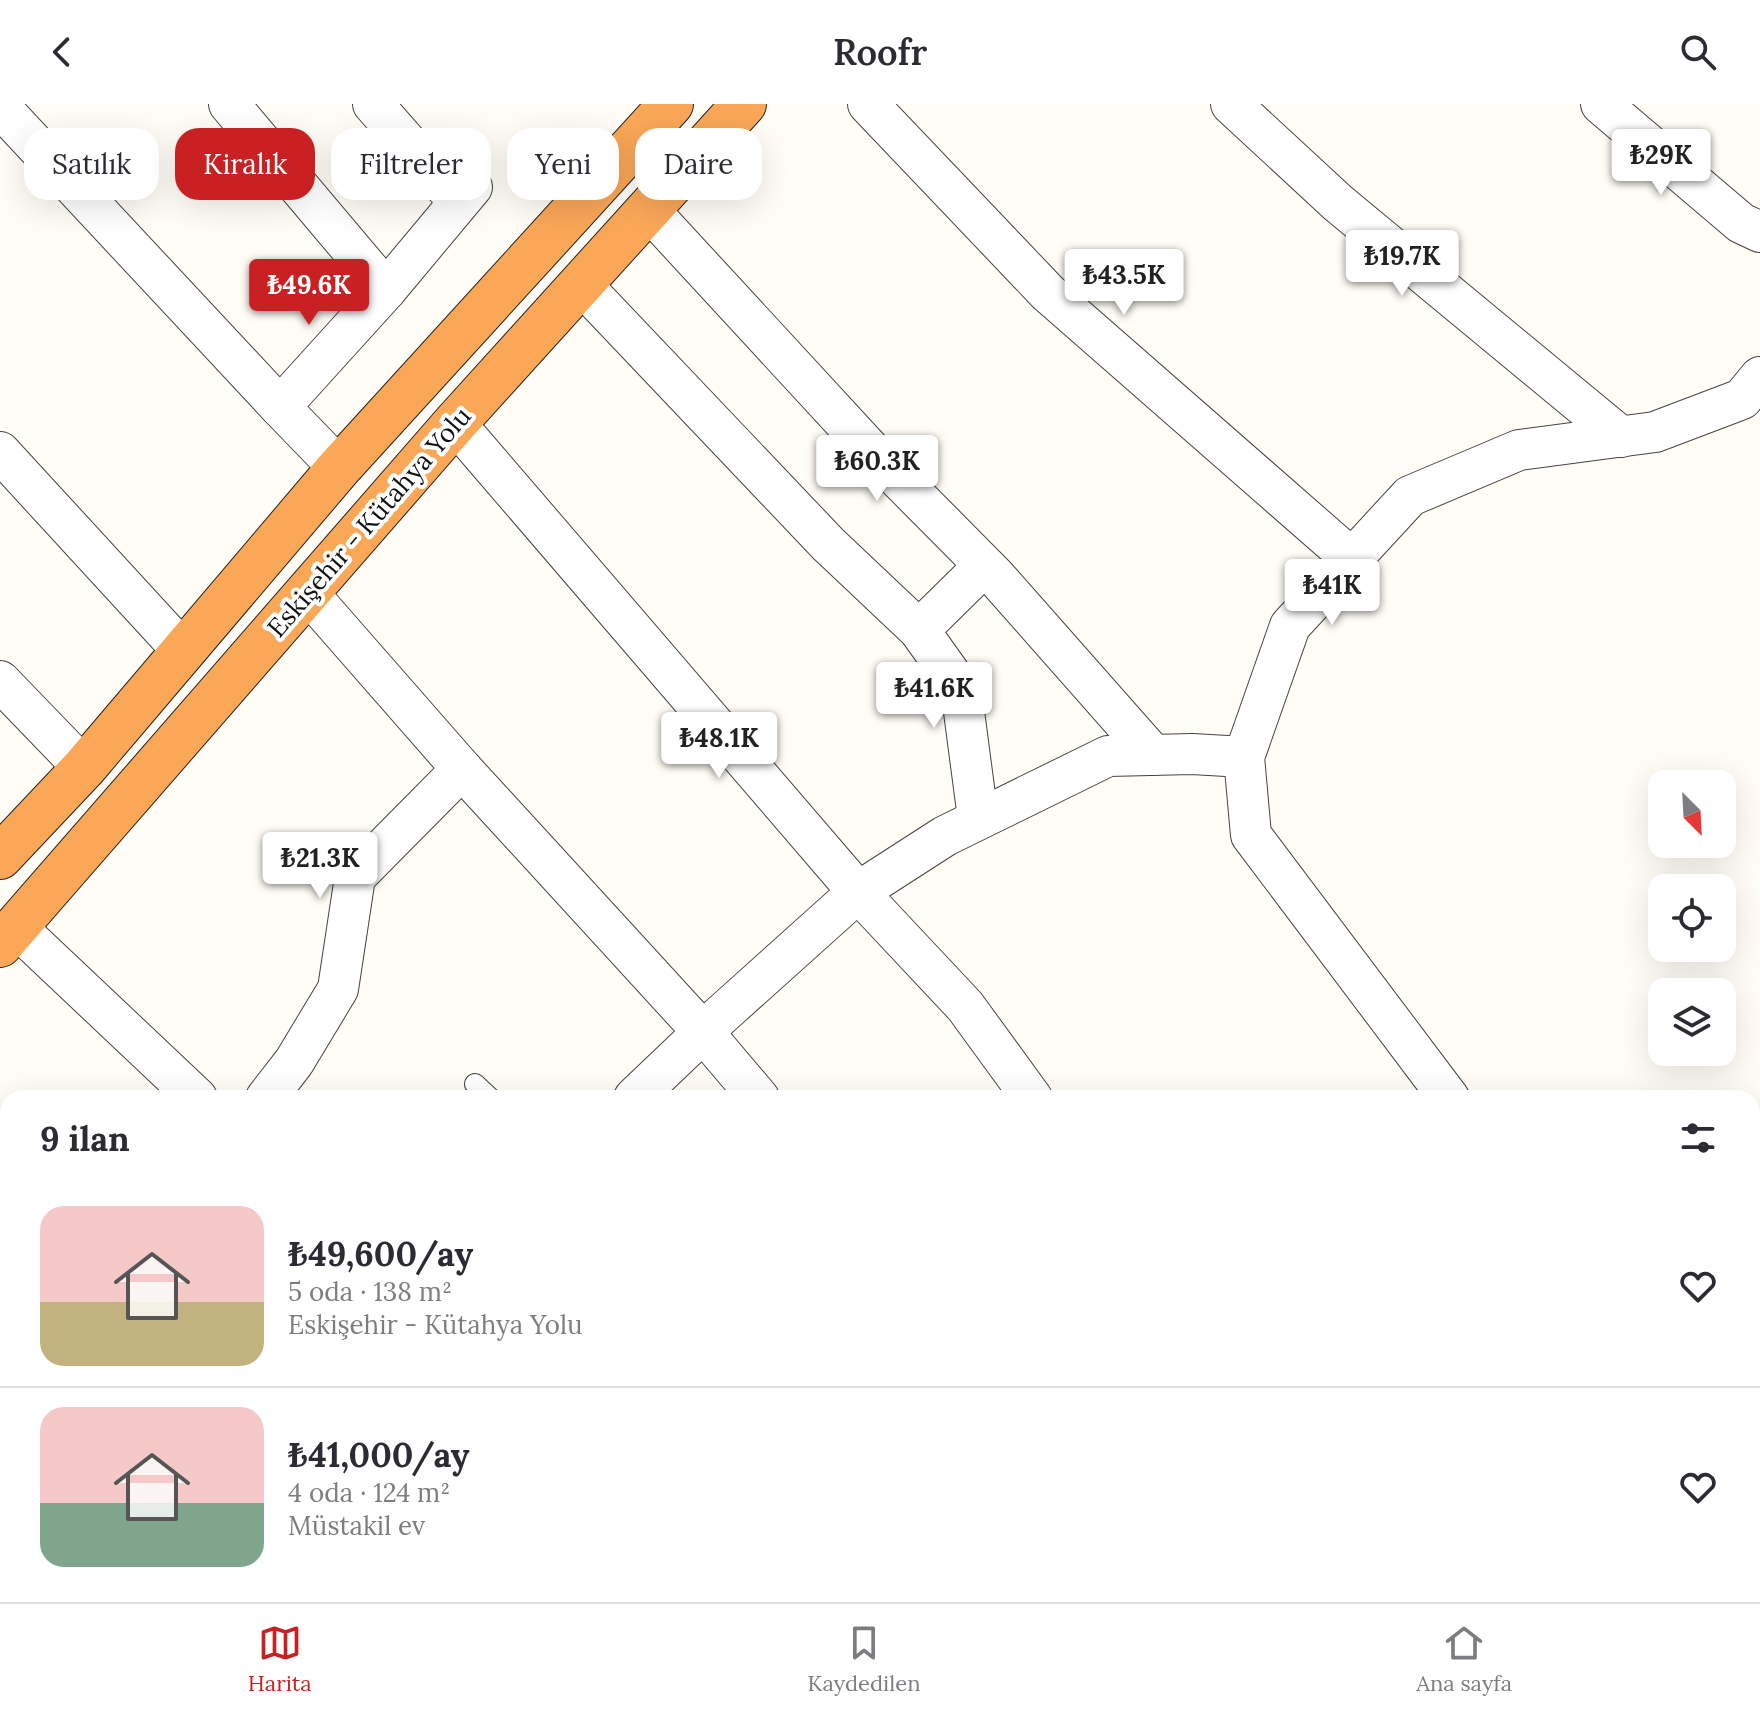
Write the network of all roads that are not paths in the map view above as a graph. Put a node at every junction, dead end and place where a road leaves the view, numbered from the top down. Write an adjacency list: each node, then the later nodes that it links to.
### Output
1 (229, 104): 12 (street)
2 (373, 104): 12 (street)
3 (671, 104): 18 (highway, Eskişehir - Kütahya Yolu)
4 (744, 104): 9 (highway, Eskişehir - Kütahya Yolu)
5 (868, 104): 19 (street)
6 (1231, 104): 16 (street)
7 (1601, 104): 10 (street)
8 (0, 107): 14 (street)
9 (648, 209): 11 (highway, Eskişehir - Kütahya Yolu); 20 (street)
10 (1760, 232)
11 (580, 283): 15 (highway, Eskişehir - Kütahya Yolu); 22 (street)
12 (386, 290): 14 (street)
13 (1760, 377): 16 (street)
14 (280, 407): 18 (street)
15 (455, 423): 21 (highway, Eskişehir - Kütahya Yolu); 31 (street)
16 (1621, 437): 19 (street)
17 (0, 452): 23 (street)
18 (339, 468): 23 (highway, Eskişehir - Kütahya Yolu)
19 (1352, 559): 26 (street)
20 (984, 566): 22 (street); 25 (street)
21 (307, 592): 28 (street); 32 (highway, Eskişehir - Kütahya Yolu)
22 (919, 630): 29 (street)
23 (182, 650): 27 (highway, Eskişehir - Kütahya Yolu)
24 (0, 681): 27 (street)
25 (1153, 755): 26 (street); 29 (street)
26 (1244, 757): 39 (street)
27 (84, 768): 30 (highway, Eskişehir - Kütahya Yolu)
28 (462, 769): 33 (street); 35 (street)
29 (978, 818): 31 (street)
30 (0, 857)
31 (858, 892): 33 (street); 38 (street)
32 (8, 936): 34 (street)
33 (703, 1032): 36 (street); 37 (street)
34 (188, 1090)
35 (272, 1090)
36 (642, 1090)
37 (752, 1090)
38 (1026, 1090)
39 (1443, 1090)

